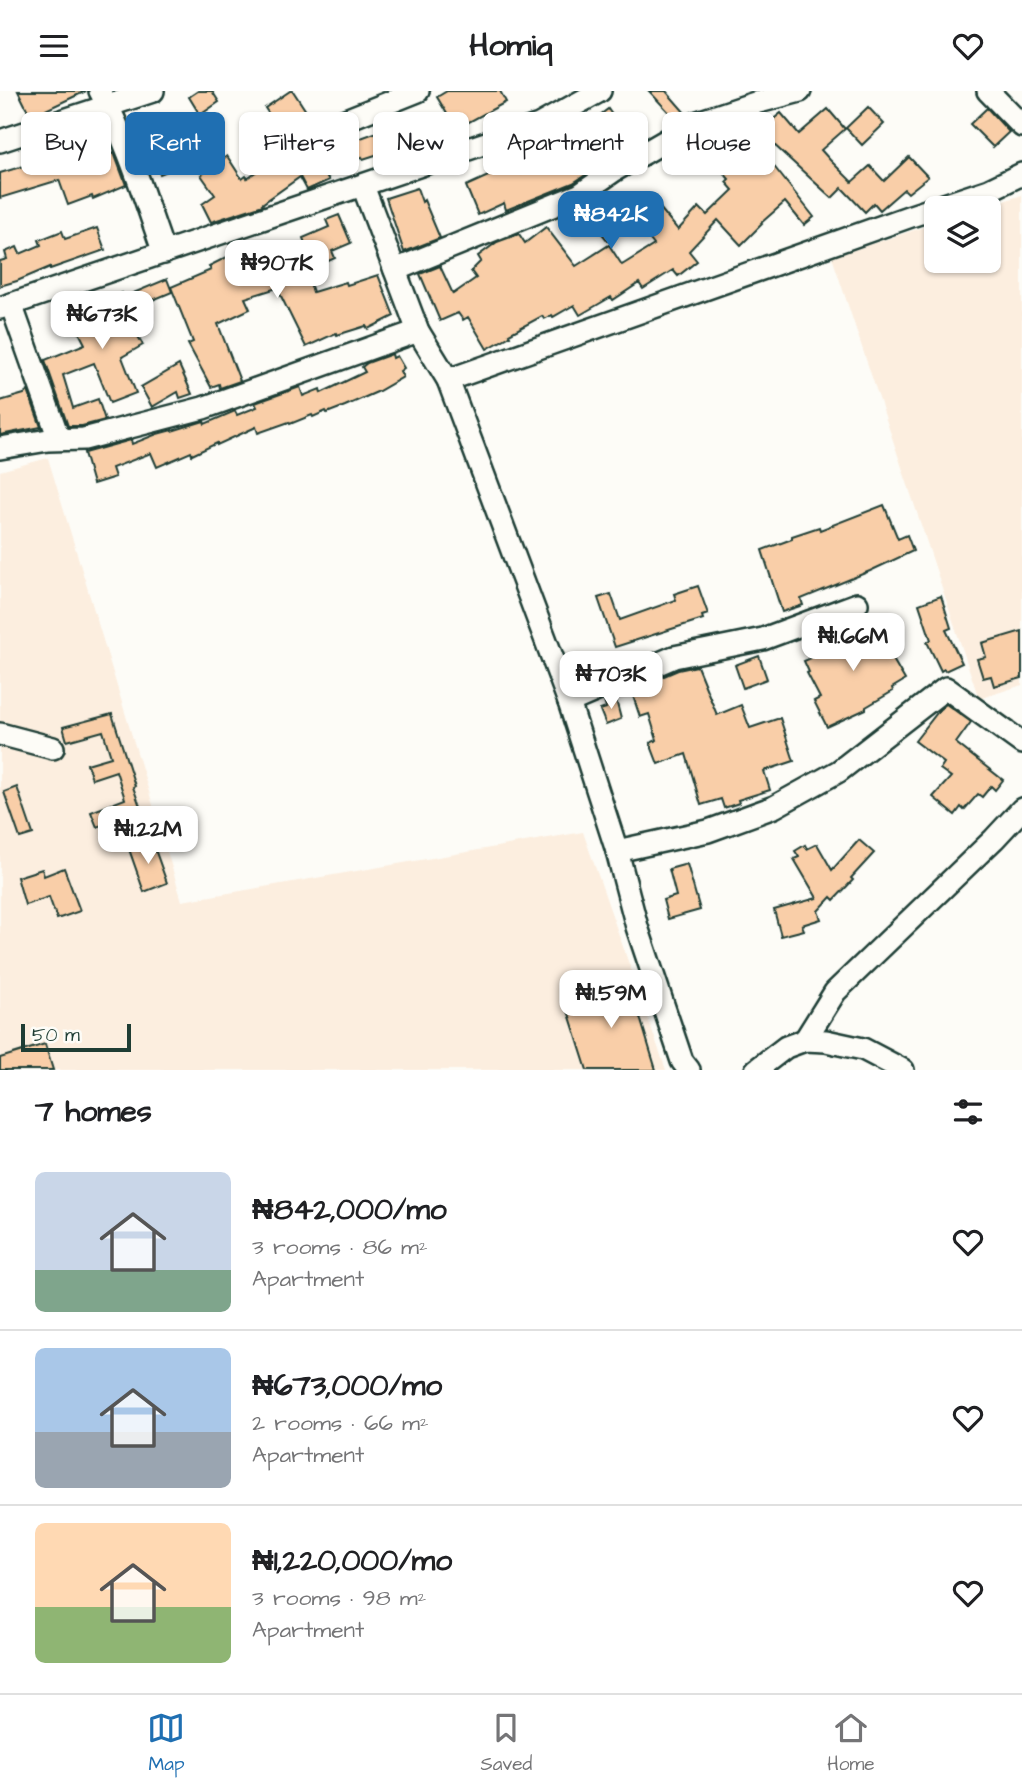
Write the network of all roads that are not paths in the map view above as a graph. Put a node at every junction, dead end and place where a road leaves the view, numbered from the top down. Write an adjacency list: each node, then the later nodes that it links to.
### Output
1 (153, 91): 6 (street)
2 (418, 91): 7 (street)
3 (600, 91): 11 (street)
4 (800, 91): 13 (street)
5 (988, 91): 8 (street)
6 (104, 98): 9 (street); 12 (street)
7 (359, 115)
8 (1022, 126)
9 (0, 141)
10 (1022, 174): 16 (street)
11 (363, 186): 12 (street); 13 (street)
12 (164, 253): 14 (street)
13 (395, 270): 15 (street)
14 (6, 306): 17 (street)
15 (418, 331): 16 (street); 17 (street)
16 (448, 380): 20 (street)
17 (59, 439): 18 (street)
18 (0, 448)
19 (857, 604): 20 (street)
20 (569, 702): 25 (street)
21 (0, 734): 23 (street)
22 (1022, 743): 25 (street)
23 (52, 748)
24 (1022, 809): 26 (street)
25 (617, 851): 27 (street)
26 (805, 1039): 28 (street); 29 (street)
27 (689, 1070)
28 (756, 1070)
29 (903, 1070)

